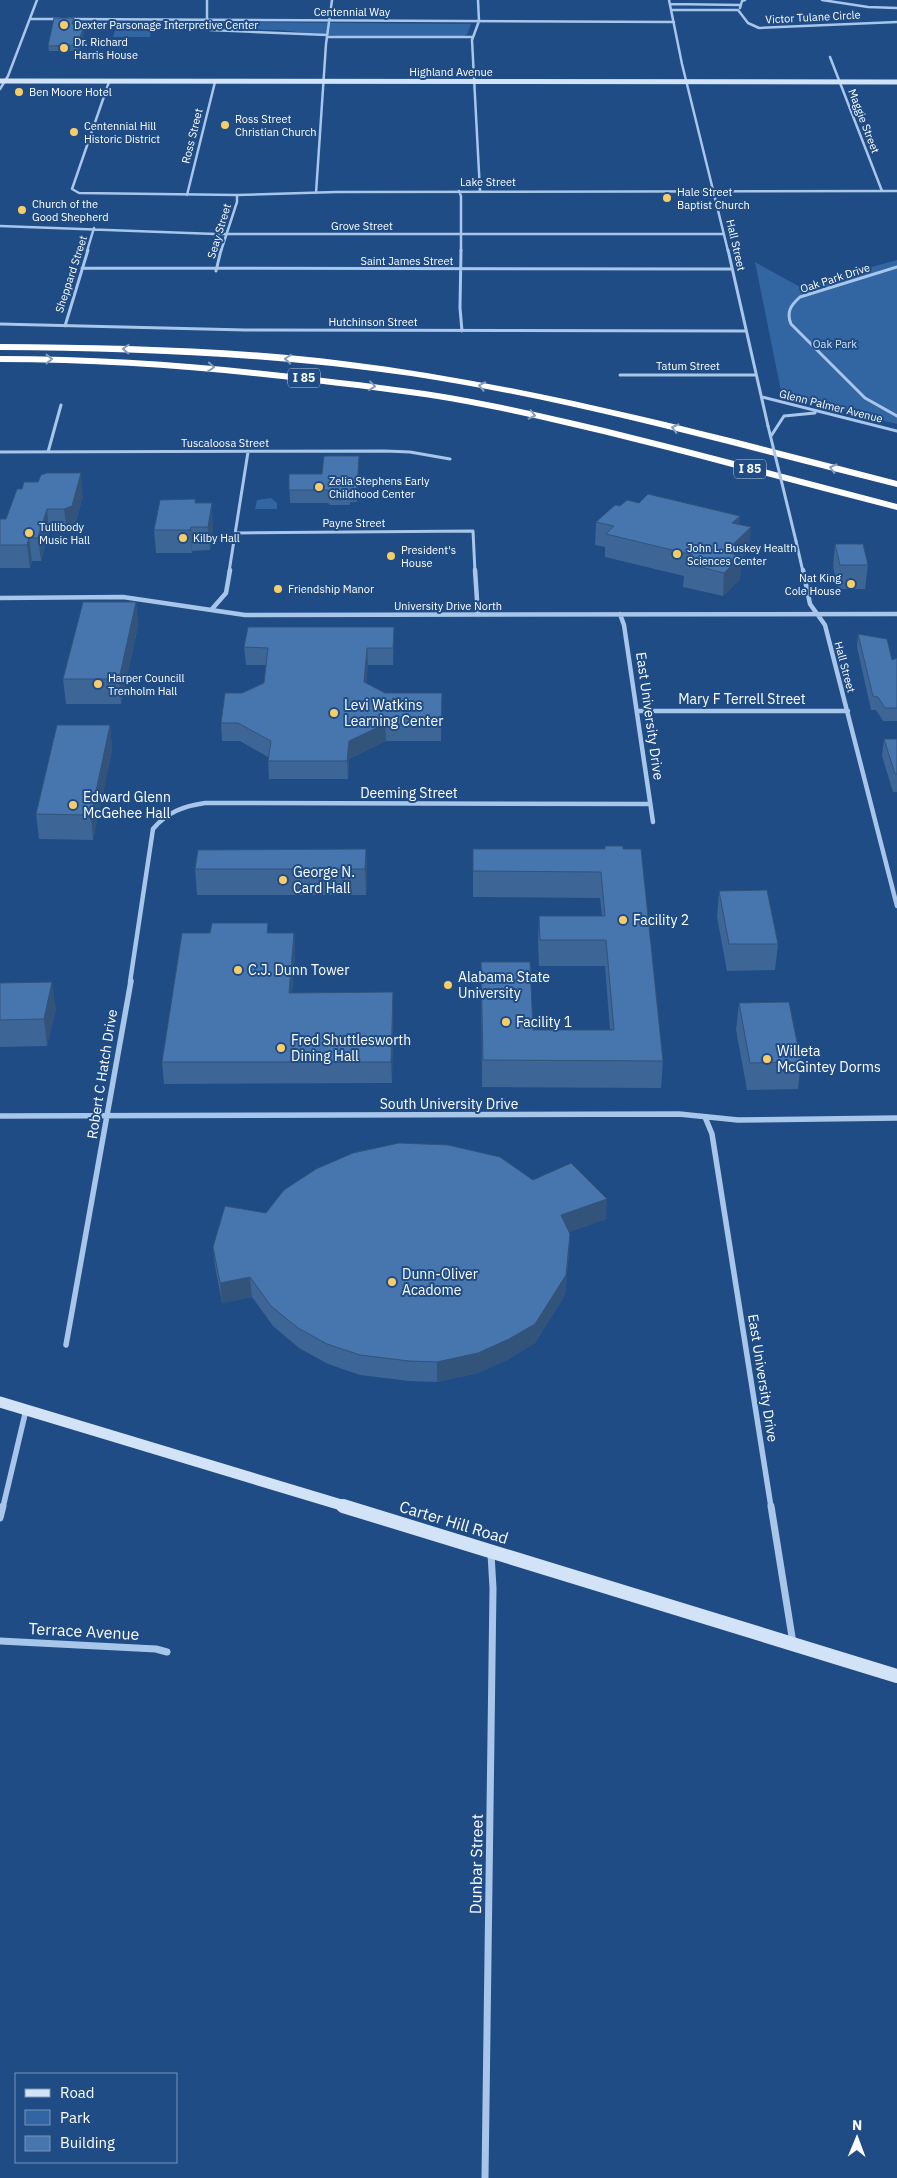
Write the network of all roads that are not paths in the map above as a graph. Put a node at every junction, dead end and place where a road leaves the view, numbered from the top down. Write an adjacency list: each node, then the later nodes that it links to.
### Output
1 (37, 0): 12 (street)
2 (207, 0): 13 (street)
3 (332, 0): 14 (street)
4 (478, 0): 15 (street)
5 (745, 0): 8 (street)
6 (822, 0): 9 (street, Victor Tulane Circle)
7 (670, 2): 8 (street); 10 (street, Hall Street)
8 (740, 5): 11 (street)
9 (897, 8)
10 (671, 10): 11 (street); 16 (street, Hall Street)
11 (738, 10): 17 (street, Victor Tulane Circle)
12 (30, 19): 13 (street, Centennial Way); 21 (street)
13 (207, 19): 14 (street, Centennial Way); 18 (street)
14 (330, 21): 15 (street, Centennial Way); 18 (street)
15 (479, 21): 16 (street, Centennial Way); 19 (street)
16 (674, 22): 26 (street, Hall Street)
17 (897, 22)
18 (327, 36): 19 (street); 24 (street)
19 (473, 37): 25 (street)
20 (830, 57): 27 (street, Maggie Street)
21 (2, 81): 22 (main road, Highland Avenue); 29 (street)
22 (109, 82): 23 (main road, Highland Avenue); 36 (street, Lake Street)
23 (215, 82): 24 (main road, Highland Avenue); 36 (street, Ross Street)
24 (325, 82): 25 (main road, Highland Avenue); 35 (street)
25 (475, 82): 26 (main road, Highland Avenue); 31 (street)
26 (686, 82): 27 (main road, Highland Avenue); 32 (street, Hall Street)
27 (840, 82): 28 (main road, Highland Avenue); 33 (street, Maggie Street)
28 (897, 82)
29 (0, 89)
30 (459, 191): 31 (street, Lake Street); 35 (street, Lake Street); 42 (street)
31 (480, 191): 32 (street, Lake Street)
32 (714, 191): 33 (street, Lake Street); 41 (street, Hall Street)
33 (882, 191): 34 (street, Lake Street)
34 (897, 191)
35 (316, 193): 37 (street, Lake Street)
36 (187, 195): 37 (street, Lake Street)
37 (237, 195): 40 (street, Seay Street)
38 (0, 226): 39 (street, Grove Street)
39 (94, 228): 40 (street, Grove Street); 43 (street, Sheppard Street)
40 (226, 234): 42 (street, Grove Street); 46 (street, Seay Street)
41 (724, 234): 42 (street, Grove Street); 45 (street, Hall Street)
42 (461, 235): 47 (street)
43 (82, 268): 46 (street, Saint James Street); 49 (street, Sheppard Street)
44 (897, 268): 59 (street, Oak Park Drive)
45 (732, 269): 47 (street, Saint James Street); 51 (street, Hall Street)
46 (216, 270): 47 (street, Saint James Street)
47 (462, 270): 50 (street)
48 (0, 324): 49 (street, Hutchinson Street)
49 (65, 326): 50 (street, Hutchinson Street)
50 (462, 331): 51 (street, Hutchinson Street)
51 (746, 331): 55 (street, Hall Street)
52 (0, 347): 66 (highway, I 85, one-way to 52)
53 (0, 359): 67 (highway, I 85, one-way to 67)
54 (620, 375): 55 (street, Tatum Street)
55 (756, 375): 56 (street, Hall Street)
56 (762, 397): 58 (street, Glenn Palmer Avenue); 61 (street, Hall Street, bridge)
57 (62, 405): 63 (street)
58 (823, 413): 60 (street, Glenn Palmer Avenue); 61 (street)
59 (897, 416)
60 (897, 432)
61 (771, 436): 73 (street, Hall Street, bridge)
62 (0, 452): 63 (street, Tuscaloosa Street)
63 (48, 452): 64 (street, Tuscaloosa Street)
64 (248, 452): 65 (street, Tuscaloosa Street); 68 (street)
65 (450, 459)
66 (897, 484)
67 (897, 507)
68 (235, 533): 70 (street); 71 (street, Payne Street)
69 (0, 598): 70 (street, University Drive North)
70 (212, 609): 71 (street, University Drive North)
71 (478, 614): 72 (street, University Drive North)
72 (620, 614): 73 (street, University Drive North); 75 (street, East University Drive)
73 (817, 614): 74 (street, University Drive North); 76 (street, Hall Street)
74 (897, 614)
75 (637, 711): 76 (street, Mary F Terrell Street); 77 (street, East University Drive)
76 (848, 711): 80 (street, Hall Street)
77 (650, 804): 78 (street, Deeming Street); 79 (street, East University Drive)
78 (170, 812): 81 (street, Robert C Hatch Drive)
79 (653, 822)
80 (897, 906)
81 (109, 1114): 82 (street, South University Drive); 83 (street, South University Drive); 85 (street, Robert C Hatch Drive)
82 (0, 1116)
83 (705, 1116): 84 (street, South University Drive); 91 (street, East University Drive)
84 (897, 1118)
85 (66, 1345)
86 (0, 1402): 87 (main road, Carter Hill Road)
87 (26, 1410): 88 (street); 89 (main road, Carter Hill Road)
88 (0, 1518)
89 (491, 1551): 91 (main road, Carter Hill Road); 94 (street, Dunbar Street)
90 (0, 1641): 92 (street, Terrace Avenue)
91 (793, 1644): 93 (main road, Carter Hill Road)
92 (166, 1652)
93 (897, 1676)
94 (485, 2178)

